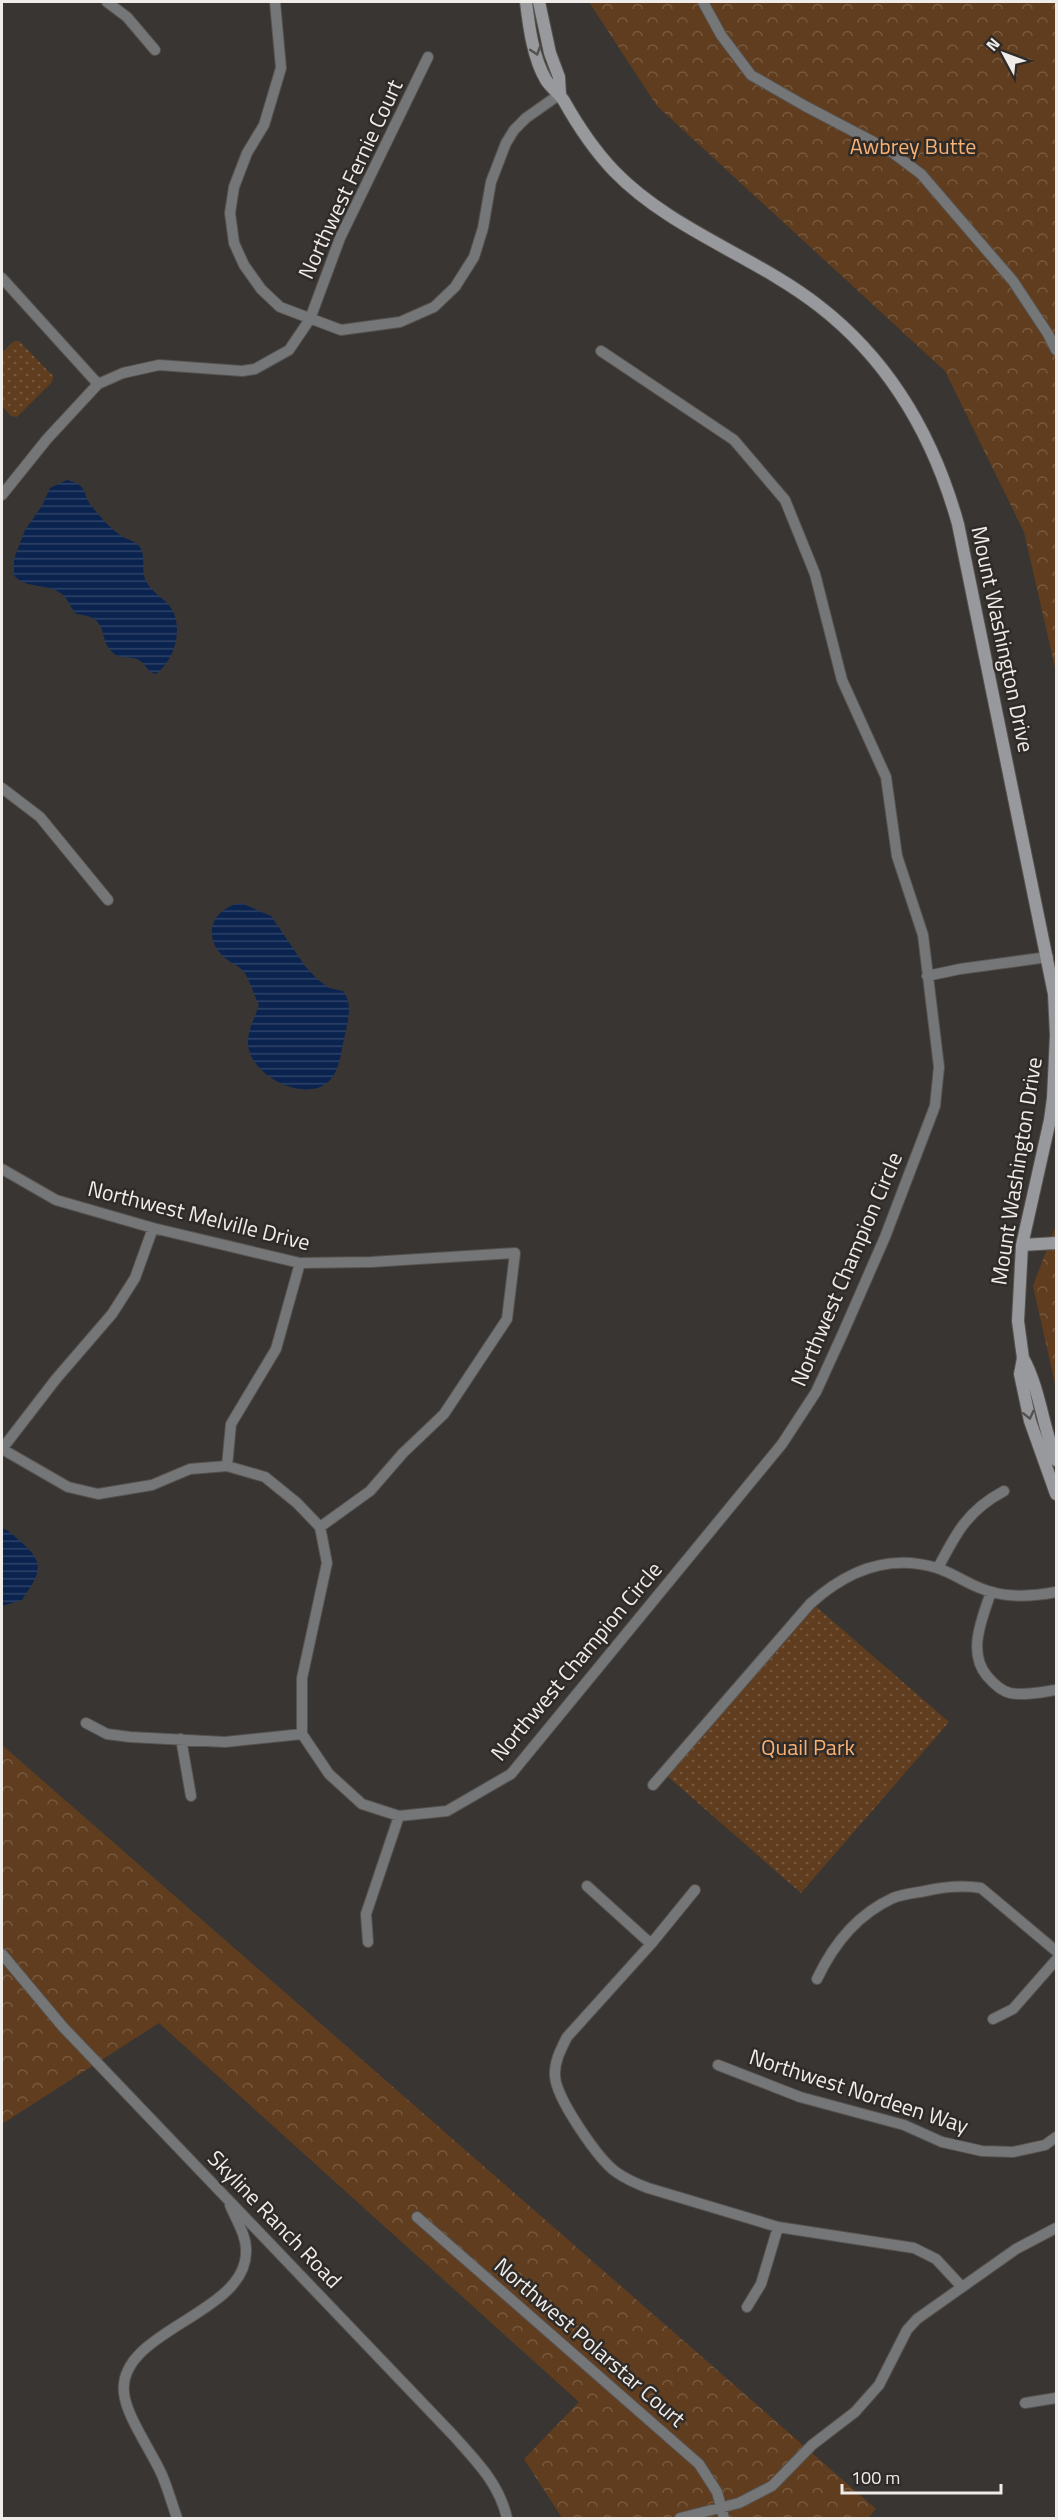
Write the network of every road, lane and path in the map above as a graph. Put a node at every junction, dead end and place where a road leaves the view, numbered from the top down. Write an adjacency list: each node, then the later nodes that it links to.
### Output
1 (107, 2): 6 (street)
2 (275, 2): 10 (street)
3 (526, 2): 8 (main road, Mount Washington Drive, one-way to 8)
4 (539, 2): 8 (main road, Mount Washington Drive)
5 (703, 2): 11 (street)
6 (155, 50)
7 (428, 57): 10 (street, Northwest Fernie Court)
8 (560, 94): 10 (street); 17 (main road, Mount Washington Drive)
9 (2, 278): 13 (street)
10 (310, 319): 13 (street)
11 (1056, 350)
12 (601, 351): 18 (street, Northwest Champion Circle)
13 (98, 384): 14 (street)
14 (2, 495)
15 (2, 788): 16 (street)
16 (108, 900)
17 (1048, 957): 18 (street); 22 (main road, Mount Washington Drive)
18 (927, 976): 40 (street, Northwest Champion Circle)
19 (2, 1169): 20 (street, Northwest Melville Drive)
20 (153, 1228): 23 (street, Northwest Melville Drive); 25 (street)
21 (1056, 1243): 22 (main road)
22 (1022, 1245): 24 (main road, Mount Washington Drive)
23 (300, 1263): 27 (street); 30 (street, Northwest Melville Drive)
24 (1023, 1358): 26 (main road, Mount Washington Drive); 29 (main road, Mount Washington Drive, one-way to 29)
25 (2, 1449): 27 (street)
26 (1056, 1460)
27 (227, 1466): 30 (street)
28 (1004, 1491): 31 (street)
29 (1056, 1494)
30 (320, 1527): 36 (street)
31 (938, 1568): 32 (street); 38 (street)
32 (991, 1592): 33 (street); 34 (street)
33 (1056, 1592)
34 (1056, 1690)
35 (86, 1723): 37 (street)
36 (303, 1734): 37 (street); 40 (street, Northwest Champion Circle)
37 (181, 1739): 39 (street)
38 (653, 1785)
39 (191, 1796)
40 (399, 1816): 43 (street)
41 (587, 1886): 44 (street)
42 (696, 1890): 44 (street)
43 (368, 1942)
44 (651, 1944): 54 (street)
45 (1056, 1952): 48 (street)
46 (2, 1954): 52 (street, Skyline Ranch Road)
47 (1056, 1960): 49 (street)
48 (817, 1979)
49 (993, 2019)
50 (718, 2065): 51 (street, Northwest Nordeen Way)
51 (1056, 2137)
52 (226, 2197): 61 (street); 62 (street, Skyline Ranch Road)
53 (417, 2217): 60 (street, Northwest Polarstar Court)
54 (778, 2227): 56 (street); 57 (street)
55 (1056, 2228): 56 (street)
56 (962, 2287): 60 (street)
57 (747, 2307)
58 (1056, 2398): 59 (street)
59 (1024, 2403)
60 (722, 2513): 63 (street)
61 (177, 2518)
62 (507, 2518)
63 (680, 2518)

